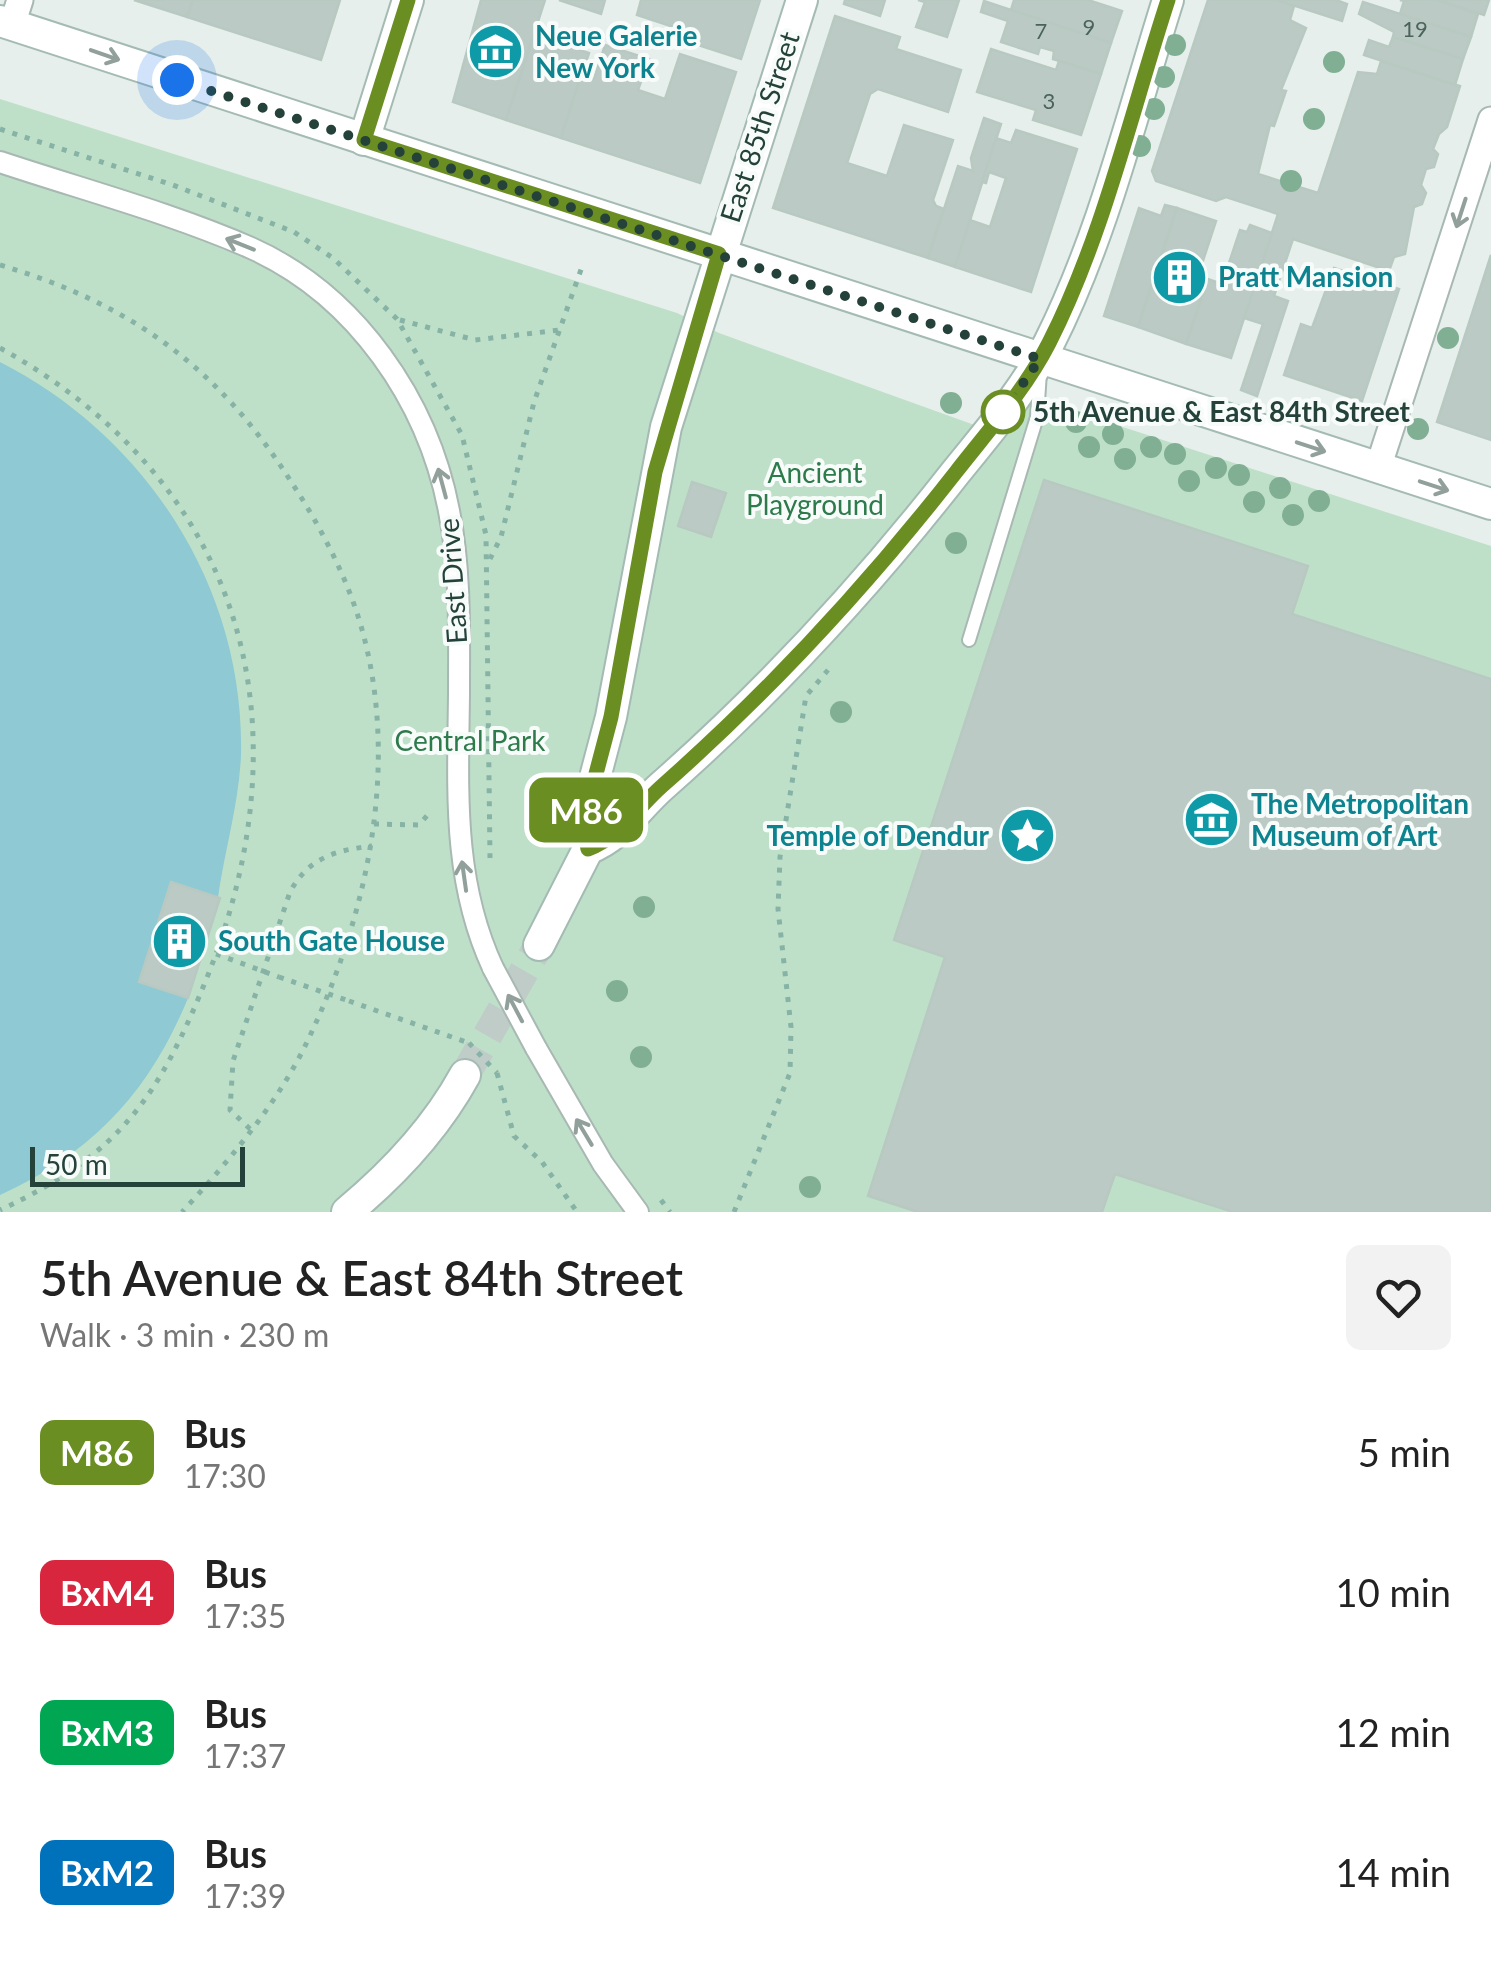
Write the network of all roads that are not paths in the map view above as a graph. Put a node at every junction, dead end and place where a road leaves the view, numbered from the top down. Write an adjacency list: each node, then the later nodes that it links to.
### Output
1 (408, 0): 6 (main road)
2 (802, 0): 8 (main road, East 85th Street)
3 (1168, 0): 9 (main road)
4 (11, 15): 6 (main road, one-way to 6)
5 (1491, 120): 10 (street, one-way to 10)
6 (364, 140): 8 (main road)
7 (0, 162): 17 (street, East Drive, one-way to 7, bridge)
8 (719, 254): 9 (main road); 13 (main road, East 85th Street)
9 (1040, 359): 10 (main road, one-way to 10); 12 (lane); 13 (main road)
10 (1378, 468): 11 (main road, one-way to 11)
11 (1491, 504)
12 (969, 640)
13 (588, 849): 14 (main road)
14 (540, 945)
15 (466, 1075): 16 (main road)
16 (347, 1212)
17 (638, 1212)

